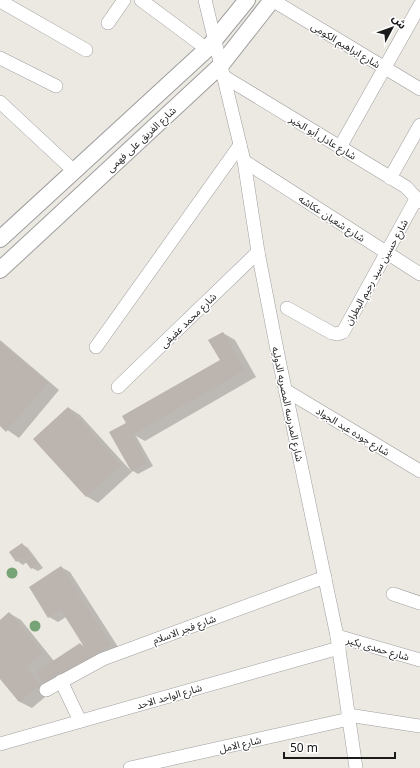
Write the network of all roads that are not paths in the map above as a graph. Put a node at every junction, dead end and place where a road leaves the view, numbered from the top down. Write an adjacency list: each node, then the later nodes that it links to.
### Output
1 (124, 0): 8 (street)
2 (141, 0): 9 (street)
3 (205, 0): 9 (street, شارع المدرسه المصريه الدوليه)
4 (247, 0): 9 (street)
5 (272, 0): 12 (street, شارع ابراهيم الكومى); 13 (street, شارع الفريق على فهمى)
6 (0, 1): 10 (street)
7 (420, 5): 12 (street)
8 (108, 23)
9 (211, 45): 13 (street, شارع المدرسه المصريه الدوليه); 21 (street)
10 (86, 50)
11 (0, 58): 14 (street)
12 (384, 69): 15 (street, شارع ابراهيم الكومى); 19 (street)
13 (222, 70): 18 (street, شارع المدرسه المصريه الدوليه); 19 (street, شارع عادل أبو الخير); 27 (street, شارع الفريق على فهمى)
14 (56, 86)
15 (420, 89)
16 (0, 102): 21 (street)
17 (420, 125): 22 (street)
18 (240, 145): 20 (street, شارع المدرسه المصريه الدوليه); 30 (street)
19 (340, 147): 22 (street, شارع عادل أبو الخير)
20 (244, 161): 25 (street, شارع المدرسه المصريه الدوليه); 26 (street, شارع شعبان عكاشه)
21 (74, 171): 24 (street)
22 (390, 178): 23 (street, شارع عادل أبو الخير)
23 (418, 200): 26 (street, شارع حسين سيد رحيم البطران)
24 (0, 240)
25 (258, 252): 31 (street, شارع محمد عفيفى); 32 (street, شارع المدرسه المصريه الدوليه)
26 (386, 253): 28 (street, شارع شعبان عكاشه); 29 (street, شارع حسين سيد رحيم البطران)
27 (0, 270)
28 (420, 274)
29 (286, 308)
30 (96, 347)
31 (118, 387)
32 (285, 390): 33 (street, شارع جوده عبد الجواد); 34 (street, شارع المدرسه المصريه الدوليه)
33 (420, 471)
34 (325, 577): 37 (street, شارع المدرسه المصريه الدوليه); 39 (street, شارع فجر الاسلام)
35 (393, 594): 36 (street)
36 (420, 602)
37 (338, 642): 38 (street, شارع حمدى بكير); 41 (street, شارع المدرسه المصريه الدوليه); 42 (street, شارع الواحد الاحد)
38 (420, 660)
39 (61, 682): 40 (street, شارع فجر الاسلام); 42 (street)
40 (46, 690)
41 (349, 717): 43 (street); 45 (street, شارع الامل); 46 (street, شارع المدرسه المصريه الدوليه)
42 (80, 721): 44 (street, شارع الواحد الاحد)
43 (420, 726)
44 (0, 744)
45 (130, 768)
46 (356, 768)

